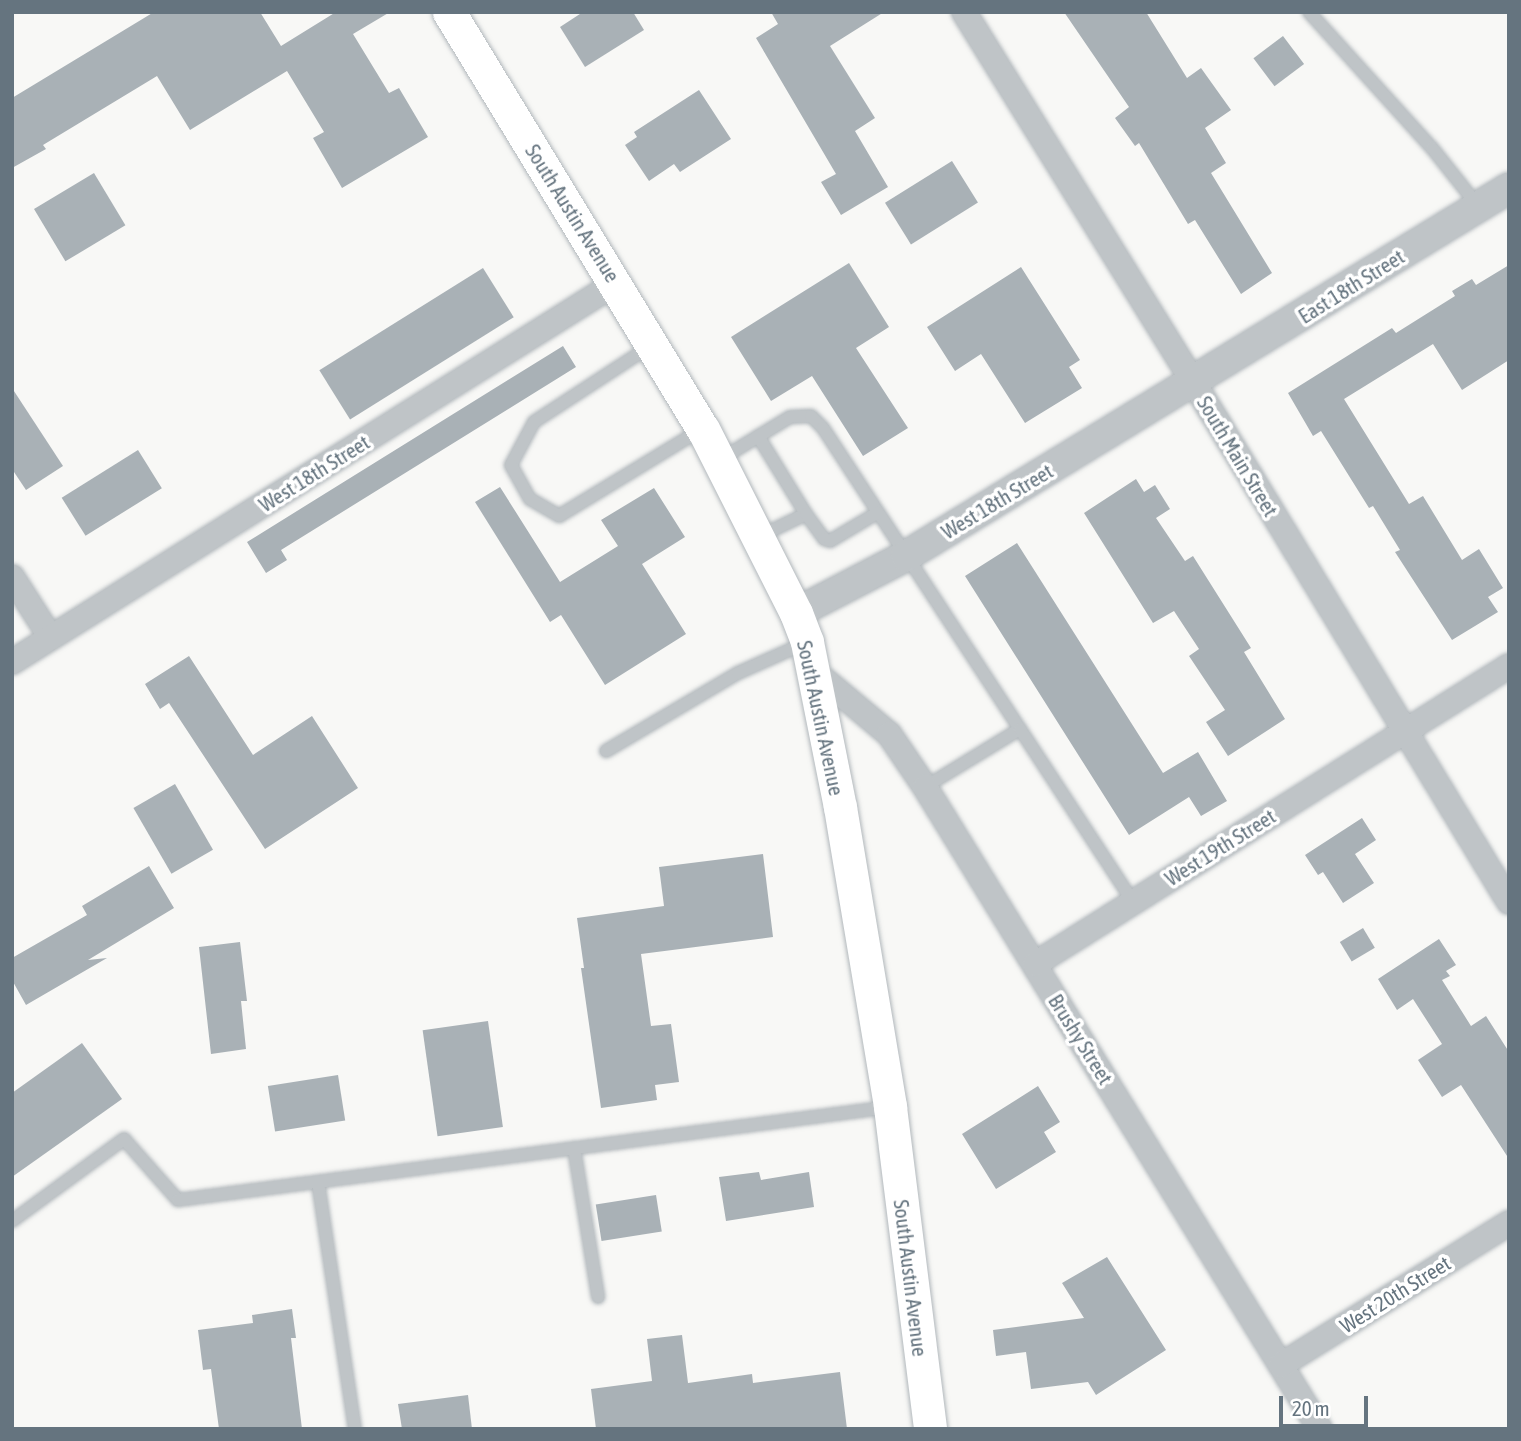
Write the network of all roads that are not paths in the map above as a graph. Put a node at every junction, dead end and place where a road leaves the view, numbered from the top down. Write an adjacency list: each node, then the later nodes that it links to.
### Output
1 (449, 12): 6 (main road, South Austin Avenue)
2 (964, 12): 8 (street, South Main Street)
3 (1309, 12): 5 (lane)
4 (1509, 188): 5 (street, East 18th Street)
5 (1479, 207): 8 (street, East 18th Street)
6 (616, 283): 7 (main road, South Austin Avenue); 17 (street, West 18th Street)
7 (653, 344): 9 (main road, South Austin Avenue); 9 (lane)
8 (1194, 383): 15 (street, West 18th Street); 22 (street, South Main Street)
9 (703, 429): 11 (main road, South Austin Avenue)
10 (758, 436): 11 (lane); 12 (lane); 13 (lane)
11 (719, 460): 14 (main road, South Austin Avenue)
12 (877, 513): 13 (lane); 15 (lane)
13 (806, 514): 14 (lane)
14 (759, 537): 18 (main road, South Austin Avenue)
15 (906, 556): 18 (street, West 18th Street); 21 (lane)
16 (12, 577): 17 (street)
17 (51, 638): 19 (street, West 18th Street)
18 (806, 643): 23 (lane); 24 (street, Brushy Street); 28 (main road, South Austin Avenue)
19 (12, 662)
20 (1509, 666): 22 (street, West 19th Street)
21 (1020, 729): 24 (lane); 25 (lane)
22 (1405, 730): 25 (street, West 19th Street); 26 (street, South Main Street)
23 (606, 751)
24 (925, 787): 27 (street, Brushy Street)
25 (1133, 902): 27 (street, West 19th Street)
26 (1509, 902)
27 (1035, 964): 34 (street, Brushy Street)
28 (890, 1107): 29 (lane); 36 (main road, South Austin Avenue)
29 (574, 1148): 30 (lane); 33 (lane)
30 (318, 1182): 31 (lane); 35 (lane)
31 (12, 1221)
32 (1509, 1223): 34 (street, West 20th Street)
33 (598, 1297)
34 (1282, 1365): 37 (street, Brushy Street)
35 (355, 1429)
36 (930, 1429)
37 (1320, 1429)

